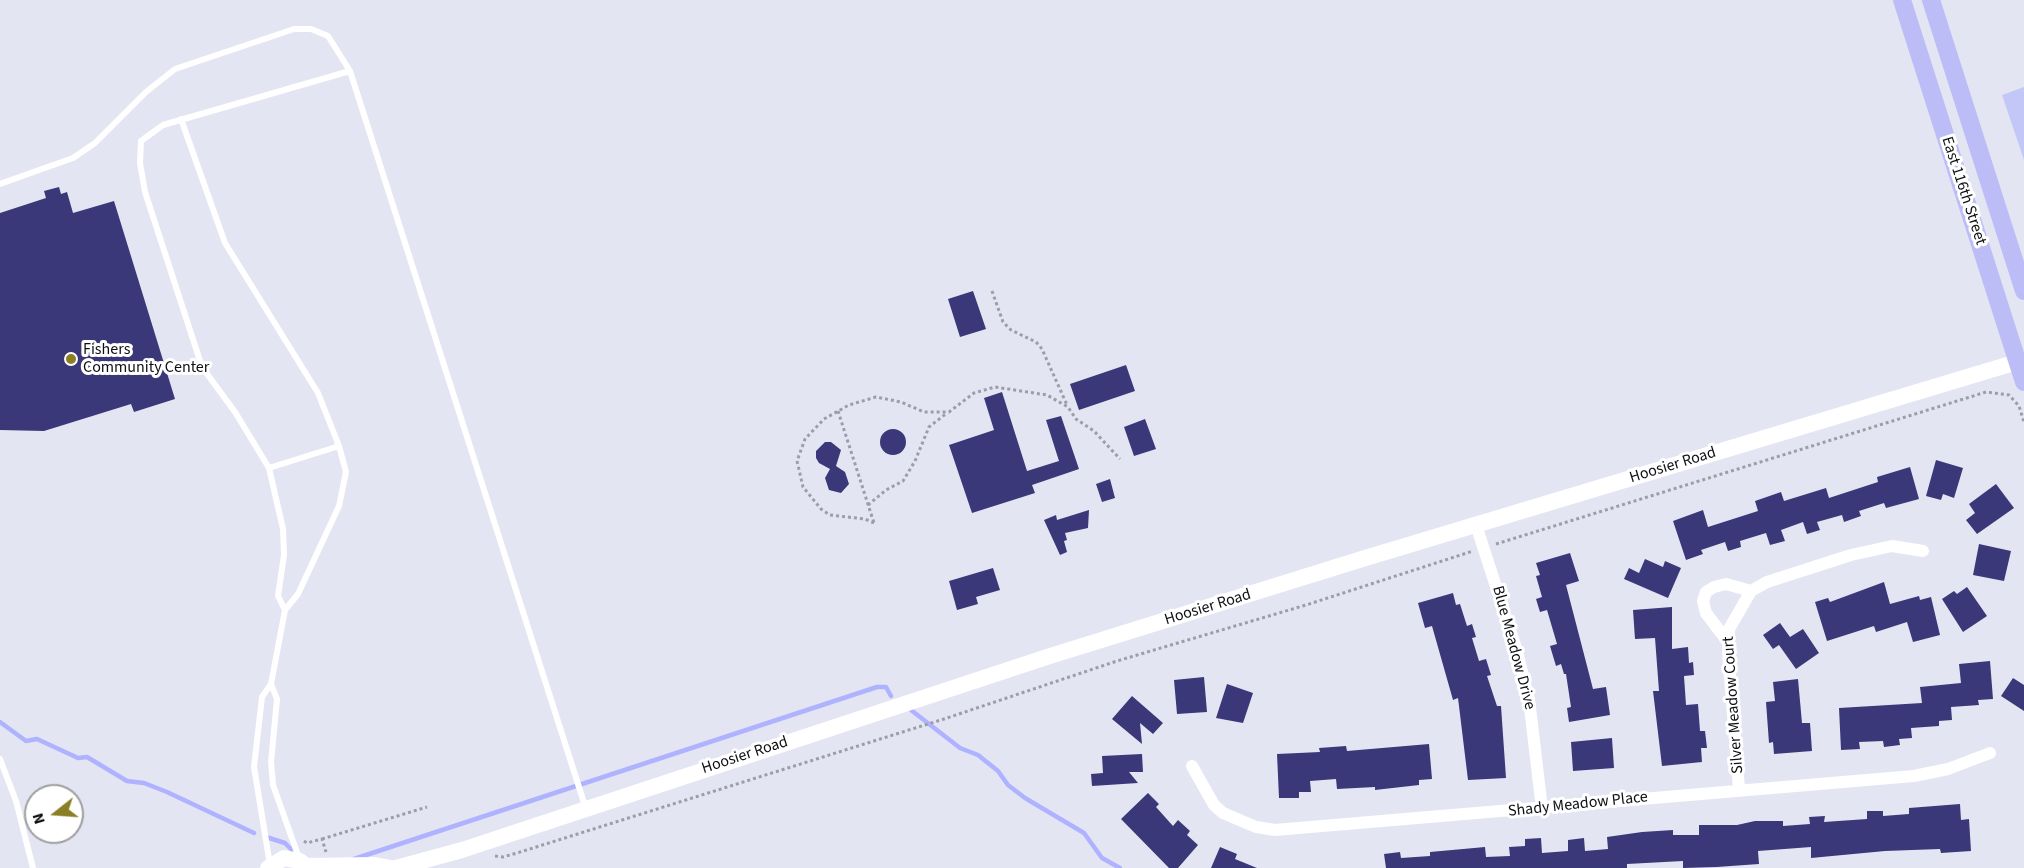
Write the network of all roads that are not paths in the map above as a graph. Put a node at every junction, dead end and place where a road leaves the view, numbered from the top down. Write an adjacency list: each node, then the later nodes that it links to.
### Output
1 (1902, 0): 7 (main road, East 116th Street)
2 (1931, 0): 6 (main road, East 116th Street)
3 (350, 71): 4 (lane); 5 (lane); 21 (lane)
4 (181, 119): 9 (lane); 10 (lane)
5 (0, 183)
6 (2024, 291)
7 (2021, 361): 8 (main road, East 116th Street); 11 (street, Hoosier Road)
8 (2024, 382)
9 (339, 446): 10 (lane); 14 (lane)
10 (269, 468): 14 (lane)
11 (1476, 525): 21 (street, Hoosier Road); 22 (street, Blue Meadow Drive)
12 (1923, 551): 13 (street)
13 (1751, 591): 15 (street, Silver Meadow Court); 15 (street)
14 (285, 610): 16 (lane)
15 (1728, 642): 20 (street, Silver Meadow Court)
16 (271, 684): 23 (lane); 24 (lane)
17 (1989, 753): 20 (street, Shady Meadow Place)
18 (0, 759): 25 (lane)
19 (1192, 766): 22 (street, Shady Meadow Place)
20 (1739, 789): 22 (street, Shady Meadow Place)
21 (586, 809): 26 (street, Hoosier Road)
22 (1542, 809)
23 (305, 865): 24 (street, Hoosier Road); 26 (street, Hoosier Road)
24 (269, 867)
25 (33, 868)
26 (393, 868)

